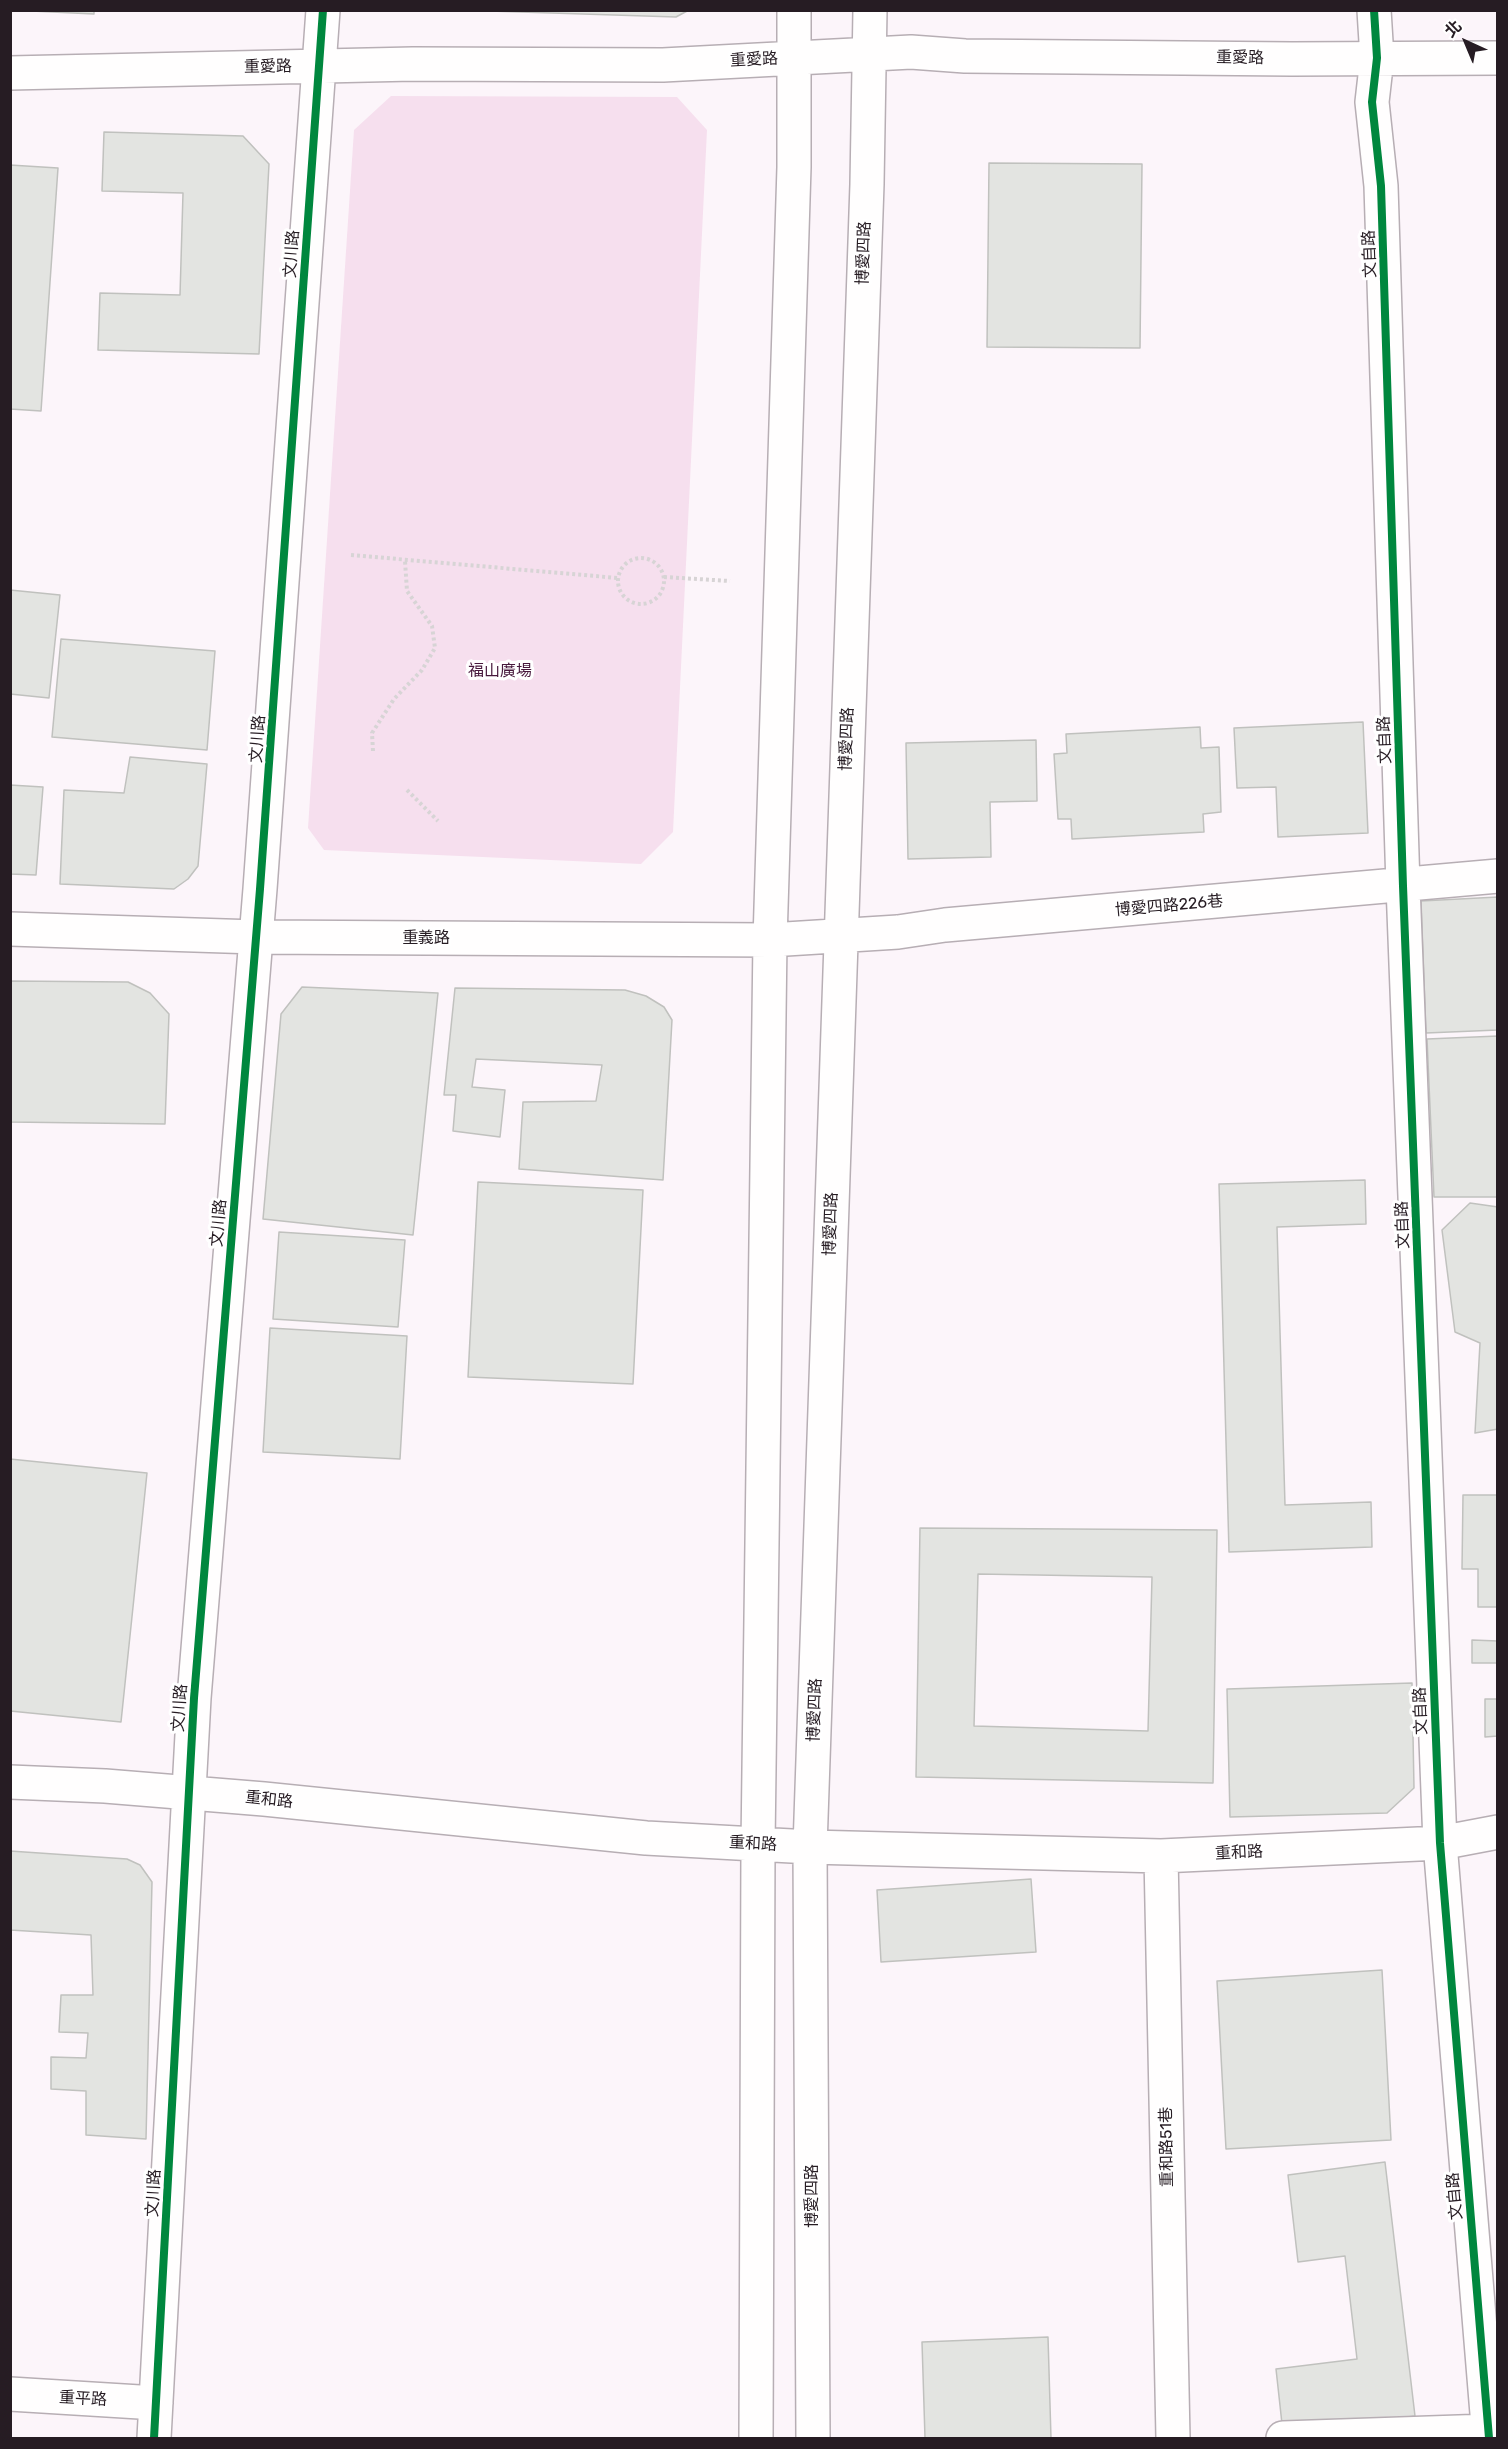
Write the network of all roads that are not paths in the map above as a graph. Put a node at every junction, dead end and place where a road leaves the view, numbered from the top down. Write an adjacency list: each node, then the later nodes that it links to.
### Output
1 (323, 10): 9 (street, 文川路)
2 (794, 10): 6 (street)
3 (870, 10): 5 (street, 博愛四路)
4 (1374, 10): 7 (street, 文自路)
5 (870, 55): 6 (street, 重愛路); 7 (street, 重愛路); 14 (street, 博愛四路)
6 (794, 58): 9 (street, 重愛路); 16 (street)
7 (1377, 58): 8 (street, 重愛路); 12 (street, 文自路)
8 (1497, 58)
9 (319, 66): 10 (street, 重愛路); 15 (street, 文川路)
10 (10, 73)
11 (1497, 876): 12 (street, 博愛四路226巷)
12 (1403, 886): 14 (street, 博愛四路226巷); 21 (street, 文自路)
13 (10, 929): 15 (street, 重義路)
14 (841, 934): 16 (street, 重義路); 22 (street, 博愛四路)
15 (256, 937): 16 (street, 重義路); 18 (street, 文川路)
16 (770, 940): 20 (street)
17 (10, 1782): 18 (street, 重和路)
18 (187, 1792): 20 (street, 重和路); 25 (street, 文川路)
19 (1497, 1832): 21 (street, 重和路)
20 (758, 1844): 22 (street, 重和路); 28 (street)
21 (1440, 1844): 23 (street, 重和路); 26 (street, 文自路)
22 (810, 1847): 23 (street, 重和路); 29 (street, 博愛四路)
23 (1161, 1856): 30 (street, 重和路51巷)
24 (10, 2394): 25 (street, 重平路)
25 (156, 2403): 27 (street, 文川路)
26 (1492, 2432): 31 (street)
27 (154, 2439)
28 (756, 2439)
29 (813, 2439)
30 (1173, 2439)
31 (1283, 2439)

